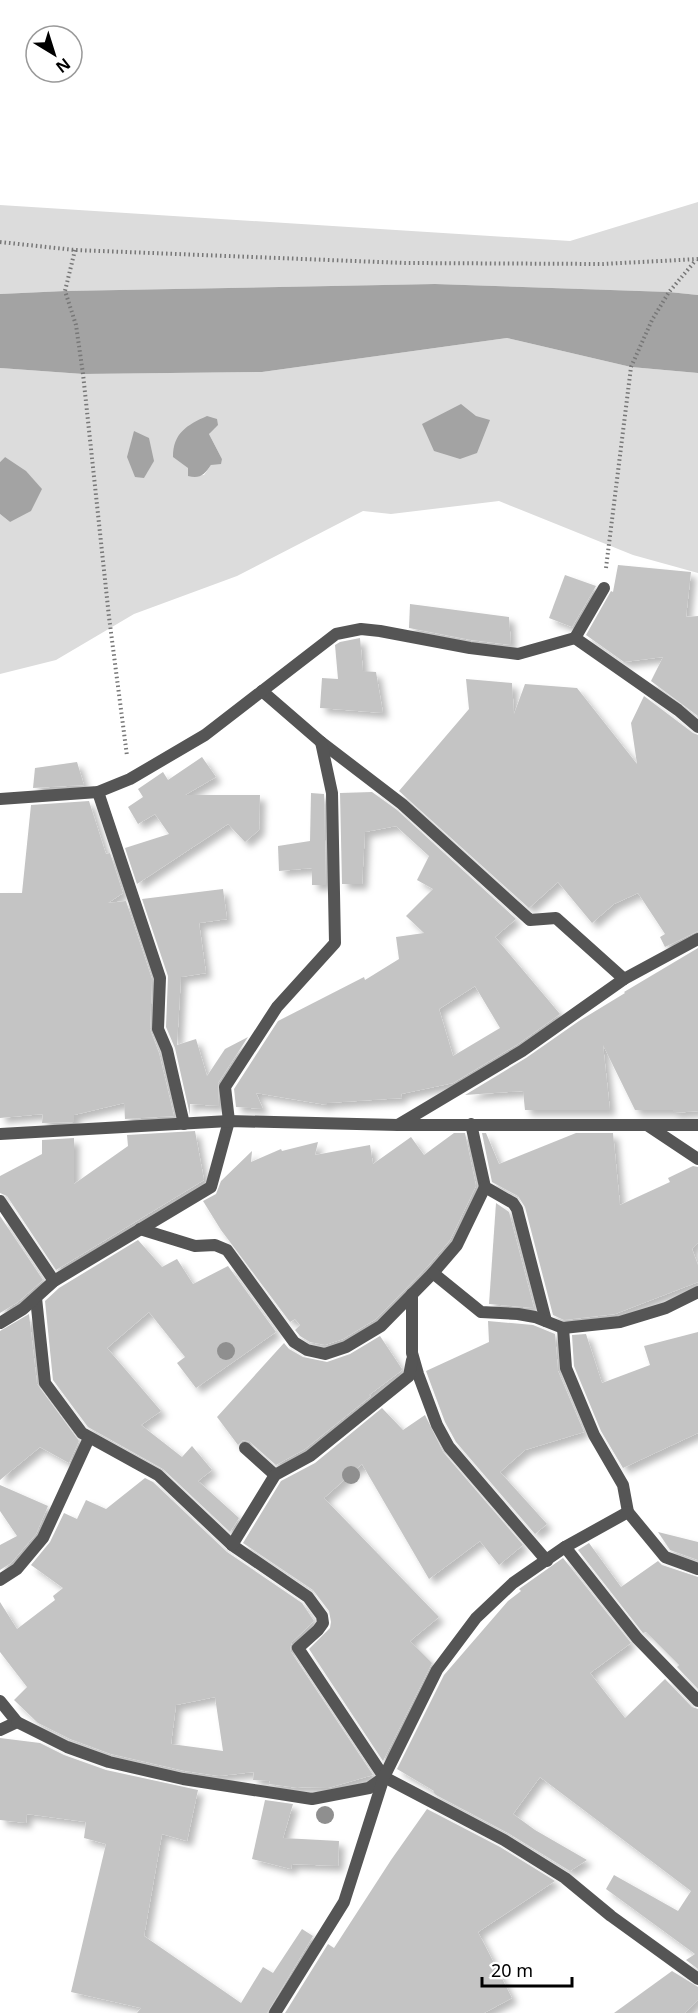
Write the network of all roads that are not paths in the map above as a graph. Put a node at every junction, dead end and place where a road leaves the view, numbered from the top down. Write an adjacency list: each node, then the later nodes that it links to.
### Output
1 (604, 588): 2 (street)
2 (575, 638): 3 (street); 4 (street)
3 (262, 691): 5 (street); 6 (street)
4 (698, 727)
5 (321, 742): 9 (street); 10 (street)
6 (98, 792): 7 (street); 11 (street)
7 (0, 800)
8 (698, 939): 9 (street)
9 (624, 978): 13 (street)
10 (229, 1121): 11 (street); 13 (street); 20 (street)
11 (184, 1124): 16 (street)
12 (471, 1124): 13 (street); 14 (street); 18 (street)
13 (398, 1125)
14 (647, 1125): 15 (street); 17 (street)
15 (698, 1125)
16 (0, 1134)
17 (698, 1159)
18 (485, 1187): 21 (street); 26 (street)
19 (0, 1201): 22 (street)
20 (140, 1229): 22 (street); 24 (street)
21 (433, 1274): 24 (street); 26 (street)
22 (54, 1281): 25 (street)
23 (698, 1292): 28 (street)
24 (412, 1294): 29 (street)
25 (36, 1298): 27 (street); 30 (street)
26 (546, 1321): 28 (street)
27 (0, 1323)
28 (563, 1328): 33 (street)
29 (412, 1353): 32 (street); 36 (street)
30 (90, 1438): 34 (street); 38 (street)
31 (245, 1448): 32 (street)
32 (275, 1475): 34 (street)
33 (628, 1512): 35 (street); 37 (street)
34 (232, 1545): 43 (street)
35 (565, 1547): 36 (street); 40 (street)
36 (547, 1561): 43 (street)
37 (698, 1569)
38 (0, 1580)
39 (0, 1701): 41 (street)
40 (698, 1701)
41 (17, 1722): 42 (street); 43 (street)
42 (0, 1730)
43 (384, 1777): 44 (street); 45 (street)
44 (698, 1979)
45 (276, 2012)

